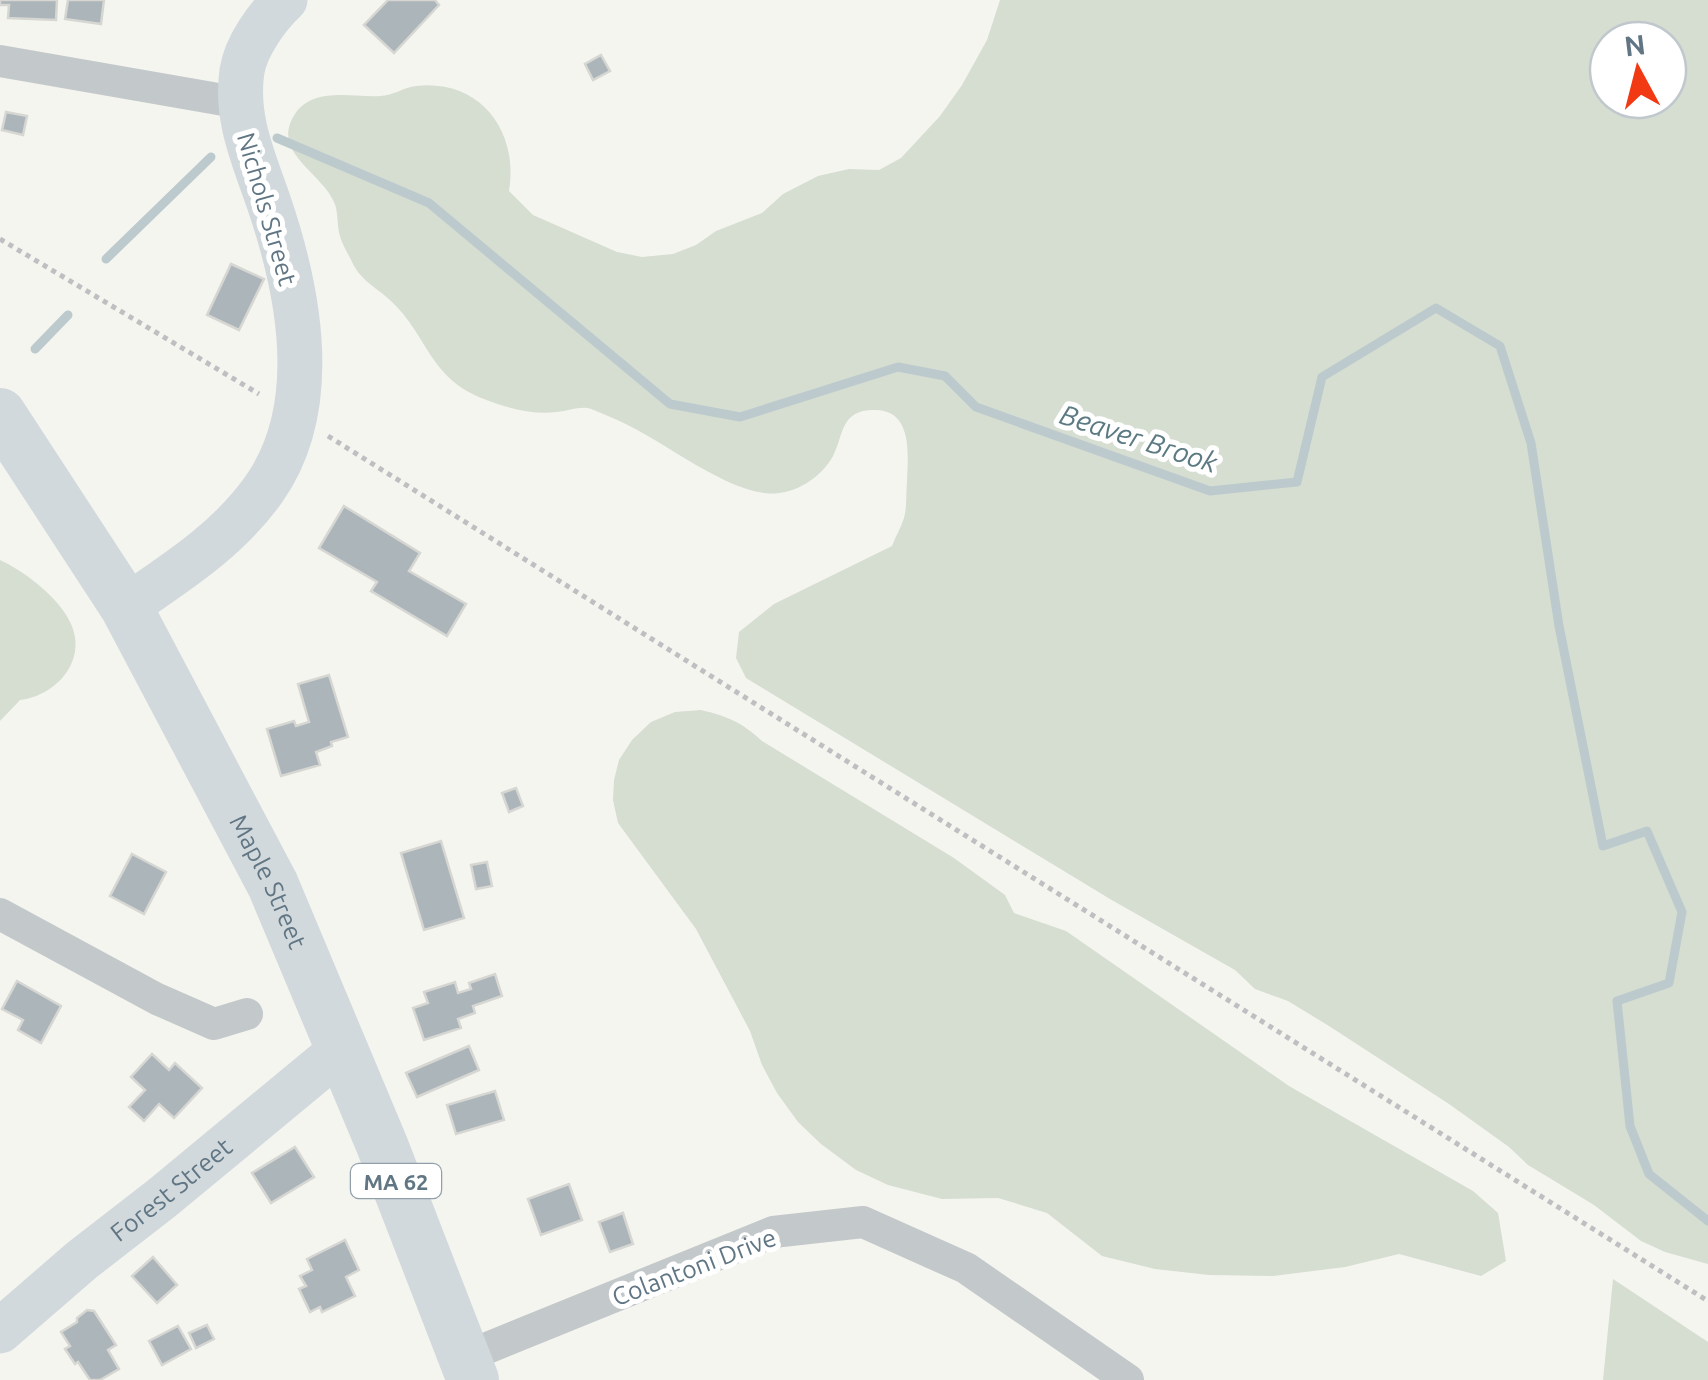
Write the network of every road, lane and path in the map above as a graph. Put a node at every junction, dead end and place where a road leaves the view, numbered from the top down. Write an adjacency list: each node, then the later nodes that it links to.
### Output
1 (285, 0): 3 (street)
2 (0, 61): 3 (street, Nichols Street)
3 (242, 103): 6 (street, Nichols Street)
4 (0, 239): 6 (path)
5 (0, 414): 7 (main road, Maple Street / MA 62)
6 (294, 415): 7 (street, Nichols Street); 11 (path)
7 (126, 607): 10 (main road, Maple Street / MA 62)
8 (0, 914): 9 (street)
9 (247, 1014)
10 (342, 1049): 12 (street, Forest Street); 13 (main road, Maple Street / MA 62)
11 (1708, 1302)
12 (0, 1331)
13 (470, 1368): 14 (street, Colantoni Drive)
14 (1128, 1380)

